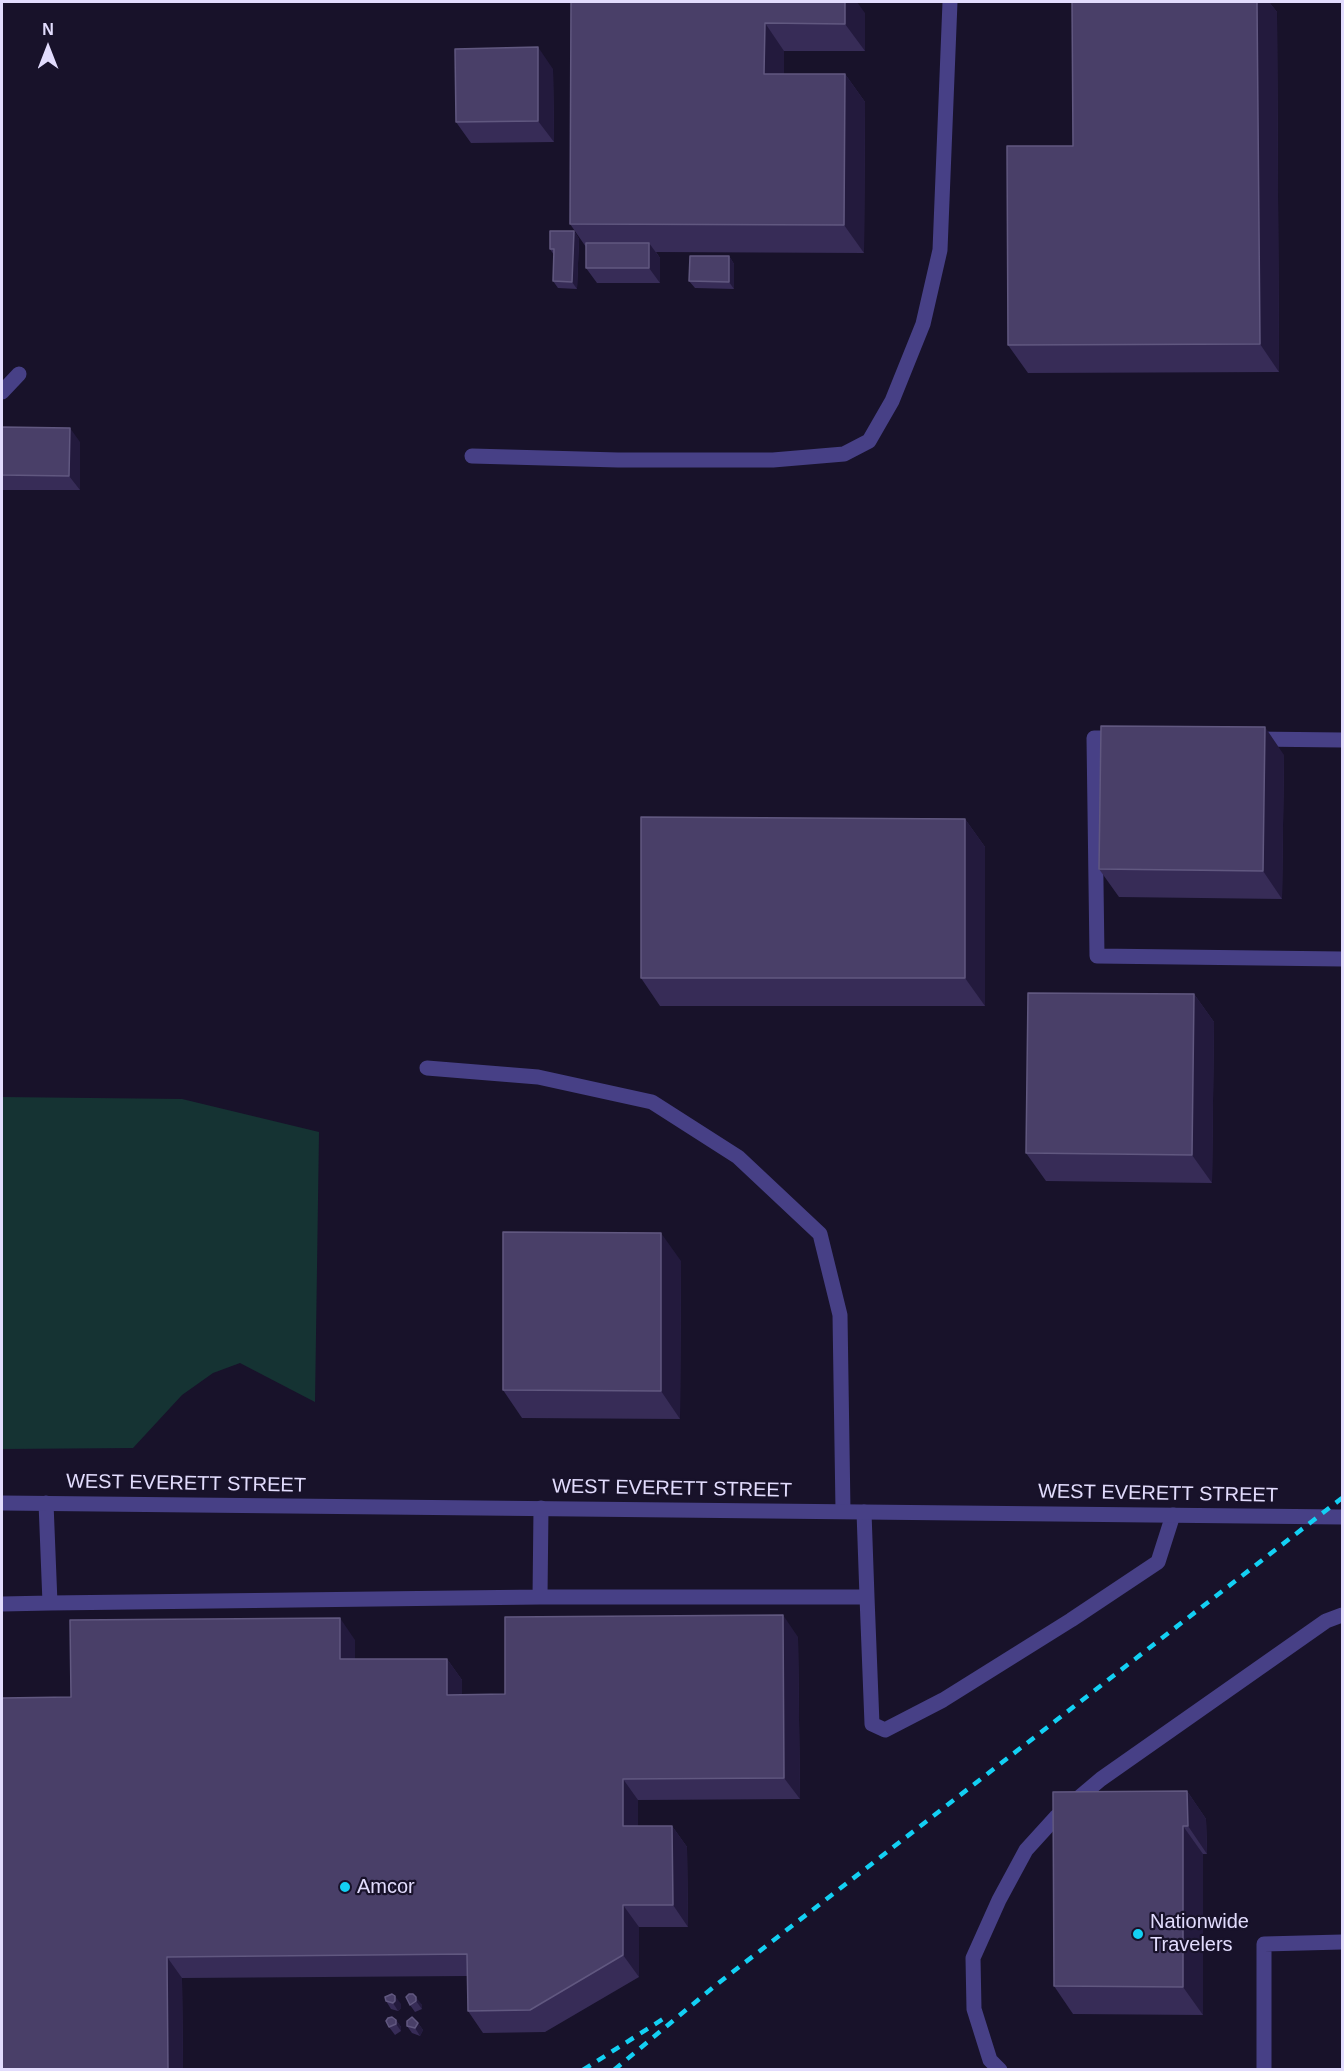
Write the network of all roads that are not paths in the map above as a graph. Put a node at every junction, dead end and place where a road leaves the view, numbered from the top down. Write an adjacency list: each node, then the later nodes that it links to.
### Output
1 (950, 2): 4 (street)
2 (19, 374): 3 (street)
3 (2, 392)
4 (472, 456)
5 (1141, 738): 8 (street)
6 (1236, 739): 7 (street)
7 (1342, 740)
8 (1342, 958)
9 (428, 1068): 13 (street)
10 (2, 1503): 11 (street, WEST EVERETT STREET)
11 (46, 1503): 12 (street, WEST EVERETT STREET); 19 (street)
12 (541, 1508): 13 (street, WEST EVERETT STREET); 17 (street)
13 (843, 1511): 14 (street, WEST EVERETT STREET)
14 (864, 1512): 15 (street, WEST EVERETT STREET); 18 (street)
15 (1173, 1515): 16 (street, WEST EVERETT STREET); 18 (street)
16 (1342, 1517)
17 (540, 1597): 18 (street); 19 (street)
18 (867, 1597)
19 (50, 1603): 20 (street)
20 (2, 1604)
21 (1342, 1615): 23 (street)
22 (1342, 1942): 24 (street)
23 (1000, 2070)
24 (1264, 2070)

